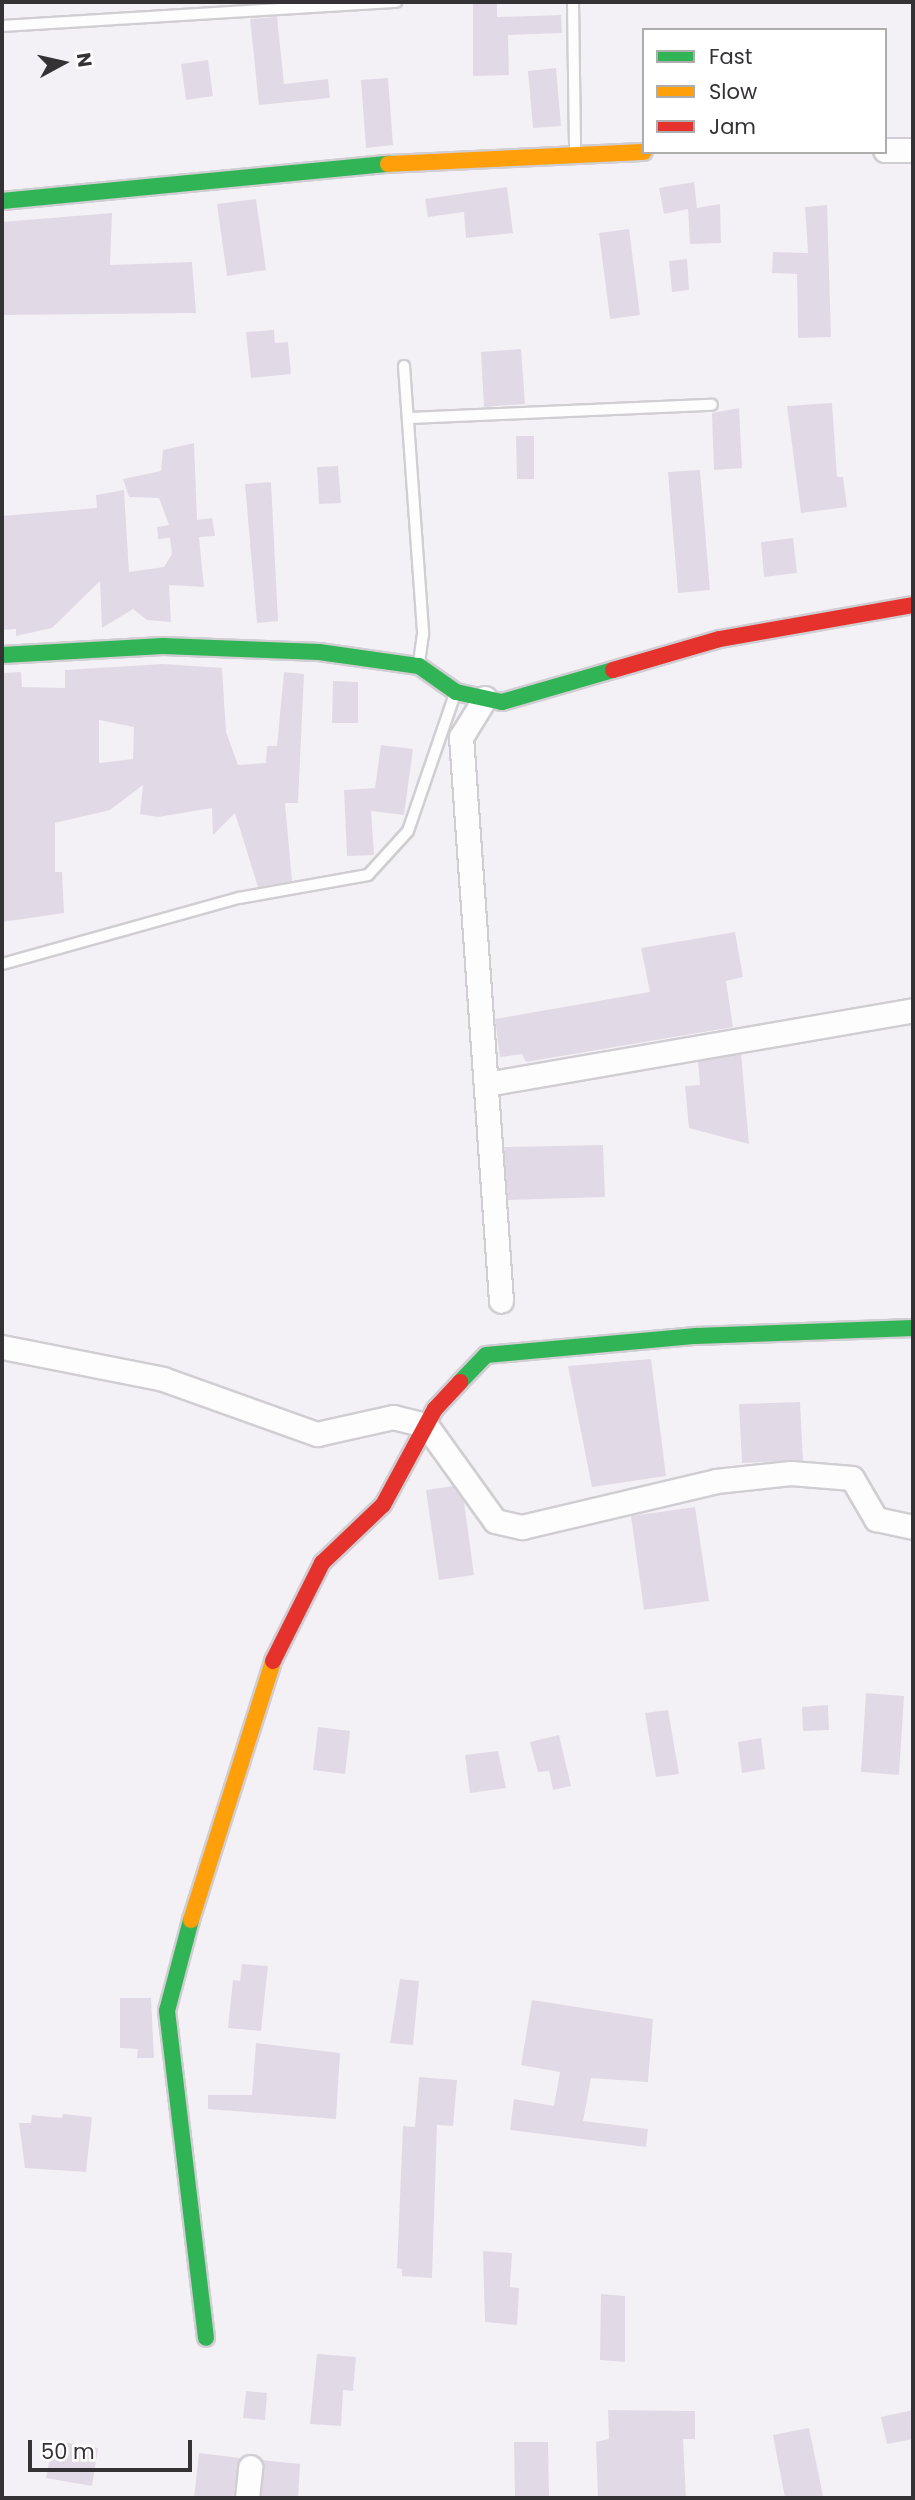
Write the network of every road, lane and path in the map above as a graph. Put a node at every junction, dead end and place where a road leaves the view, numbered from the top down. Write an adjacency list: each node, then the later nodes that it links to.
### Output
1 (396, 2): 3 (lane)
2 (573, 2): 6 (lane)
3 (2, 26)
4 (887, 150): 5 (street)
5 (913, 150)
6 (575, 152): 7 (street); 8 (street)
7 (642, 152)
8 (2, 201)
9 (404, 366): 11 (lane)
10 (712, 405): 11 (lane)
11 (409, 418): 14 (lane)
12 (913, 605): 16 (street)
13 (2, 655): 14 (street)
14 (419, 666): 15 (street)
15 (456, 692): 16 (street); 17 (lane)
16 (485, 698): 19 (street)
17 (2, 964)
18 (913, 1010): 19 (street)
19 (486, 1084): 20 (street)
20 (501, 1301)
21 (913, 1328): 23 (street)
22 (2, 1347): 23 (street)
23 (426, 1425): 24 (street); 25 (street)
24 (913, 1527)
25 (206, 2338)
26 (250, 2467): 27 (street)
27 (247, 2498)

